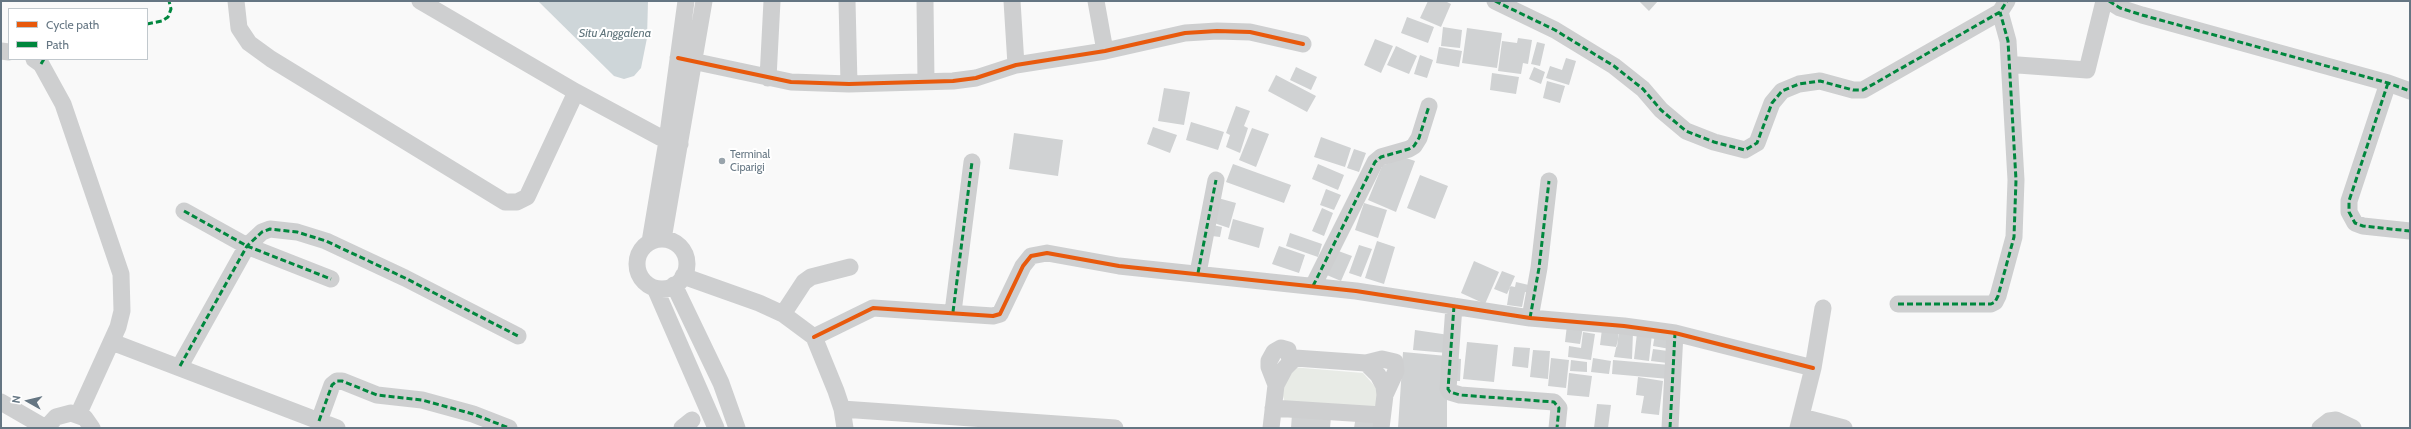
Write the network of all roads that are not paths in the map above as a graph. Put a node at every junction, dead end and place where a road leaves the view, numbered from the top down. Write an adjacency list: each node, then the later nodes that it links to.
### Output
1 (236, 1): 25 (street)
2 (420, 1): 25 (street)
3 (686, 1): 17 (street)
4 (704, 1): 17 (street)
5 (772, 1): 20 (street)
6 (847, 1): 23 (street)
7 (925, 1): 21 (street)
8 (1012, 1): 18 (street)
9 (1096, 1): 15 (street)
10 (1494, 1): 13 (street)
11 (2104, 1): 19 (street)
12 (2109, 1): 22 (street)
13 (2003, 7): 41 (street)
14 (1303, 44): 15 (street)
15 (1104, 51): 18 (street)
16 (35, 60): 50 (street)
17 (686, 60): 20 (street); 27 (street)
18 (1016, 66): 21 (street)
19 (2018, 66)
20 (768, 78): 23 (street)
21 (926, 81): 23 (street)
22 (2388, 82): 24 (street); 32 (street)
23 (849, 84)
24 (2410, 91)
25 (576, 92): 27 (street)
26 (1429, 106): 39 (street)
27 (673, 143): 33 (street)
28 (972, 162): 44 (street)
29 (1216, 180): 36 (street)
30 (1549, 181): 46 (street)
31 (184, 211): 34 (street)
32 (2410, 231)
33 (657, 240): 38 (street); 40 (street)
34 (247, 246): 37 (street); 48 (street); 51 (street)
35 (850, 267): 45 (street)
36 (1198, 273): 39 (street); 44 (street)
37 (331, 279)
38 (679, 281): 40 (street); 45 (street); 67 (street)
39 (1313, 286): 42 (street)
40 (655, 288): 66 (street)
41 (1898, 304)
42 (1454, 306): 46 (street); 71 (street)
43 (1823, 308): 52 (street)
44 (953, 312): 49 (street)
45 (783, 314): 49 (street)
46 (1530, 318): 47 (street)
47 (1675, 333): 52 (street); 72 (street)
48 (518, 336)
49 (814, 337): 55 (street)
50 (112, 342): 51 (street); 56 (street)
51 (180, 366): 57 (street)
52 (1813, 368): 60 (street)
53 (1, 402): 62 (street)
54 (1273, 408): 59 (street); 59 (street); 70 (street)
55 (842, 409): 58 (street); 68 (street)
56 (78, 415): 62 (street); 63 (street)
57 (319, 421): 64 (street); 65 (street)
58 (941, 422): 61 (street)
59 (1382, 422)
60 (1800, 423): 73 (street)
61 (1076, 426): 69 (street)
62 (46, 428)
63 (92, 428)
64 (338, 428)
65 (509, 428)
66 (716, 428)
67 (737, 428)
68 (845, 428)
69 (1115, 428)
70 (1271, 428)
71 (1558, 428)
72 (1670, 428)
73 (1844, 428)
74 (2320, 428): 75 (street)
75 (2353, 428)

